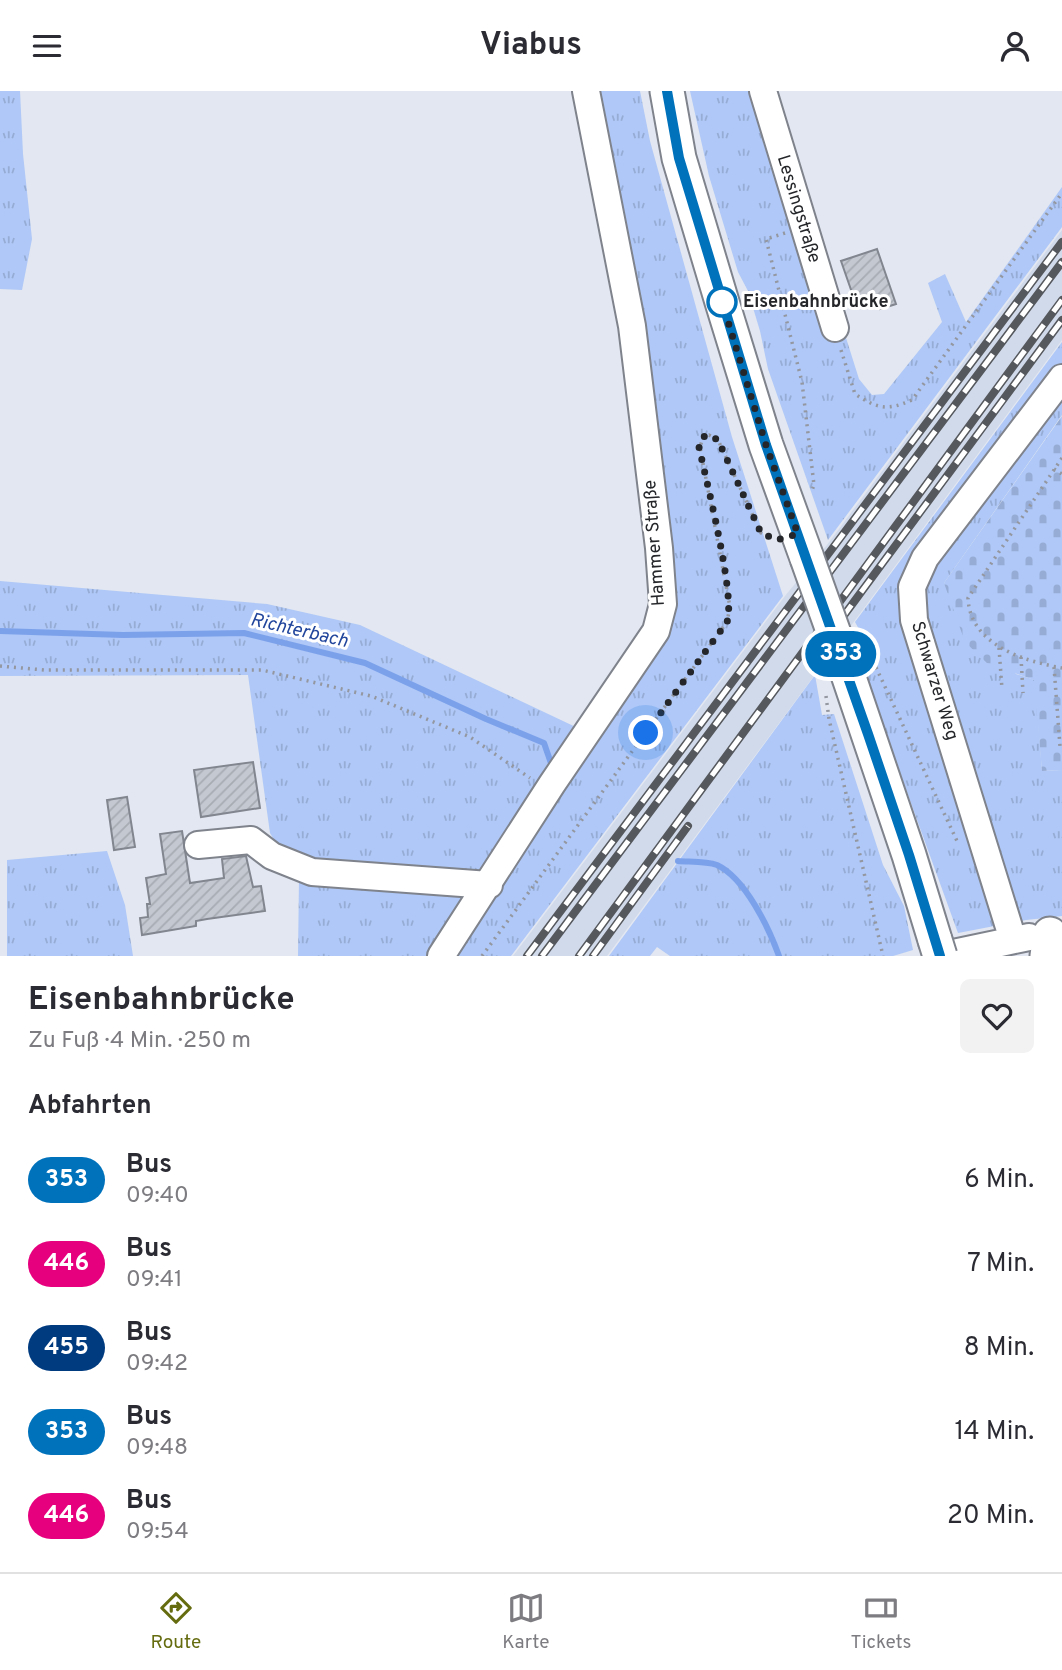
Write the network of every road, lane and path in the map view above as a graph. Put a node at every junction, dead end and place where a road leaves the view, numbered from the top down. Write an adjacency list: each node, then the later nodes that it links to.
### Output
1 (586, 91): 21 (street, Hammer Straße)
2 (667, 91): 12 (main road)
3 (763, 91): 5 (street, Lessingstraße)
4 (1062, 193): 6 (path)
5 (804, 228): 6 (street, Lessingstraße); 11 (path)
6 (835, 328)
7 (1062, 378): 24 (street, Schwarzer Weg)
8 (1062, 459): 9 (path)
9 (1054, 469): 10 (path); 13 (path)
10 (1062, 474)
11 (810, 497)
12 (802, 546): 27 (main road, bridge); 28 (path)
13 (999, 648): 14 (path); 18 (path)
14 (1021, 657): 16 (path); 19 (path)
15 (0, 666): 21 (path)
16 (1054, 667): 17 (path); 20 (path)
17 (1062, 668)
18 (1002, 689)
19 (1023, 693)
20 (1062, 746)
21 (548, 791): 23 (street, Hammer Straße)
22 (198, 845): 23 (street)
23 (489, 885): 26 (street, Hammer Straße)
24 (1013, 940): 25 (street); 27 (street)
25 (1053, 941)
26 (446, 947)
27 (938, 951)
28 (482, 956)

